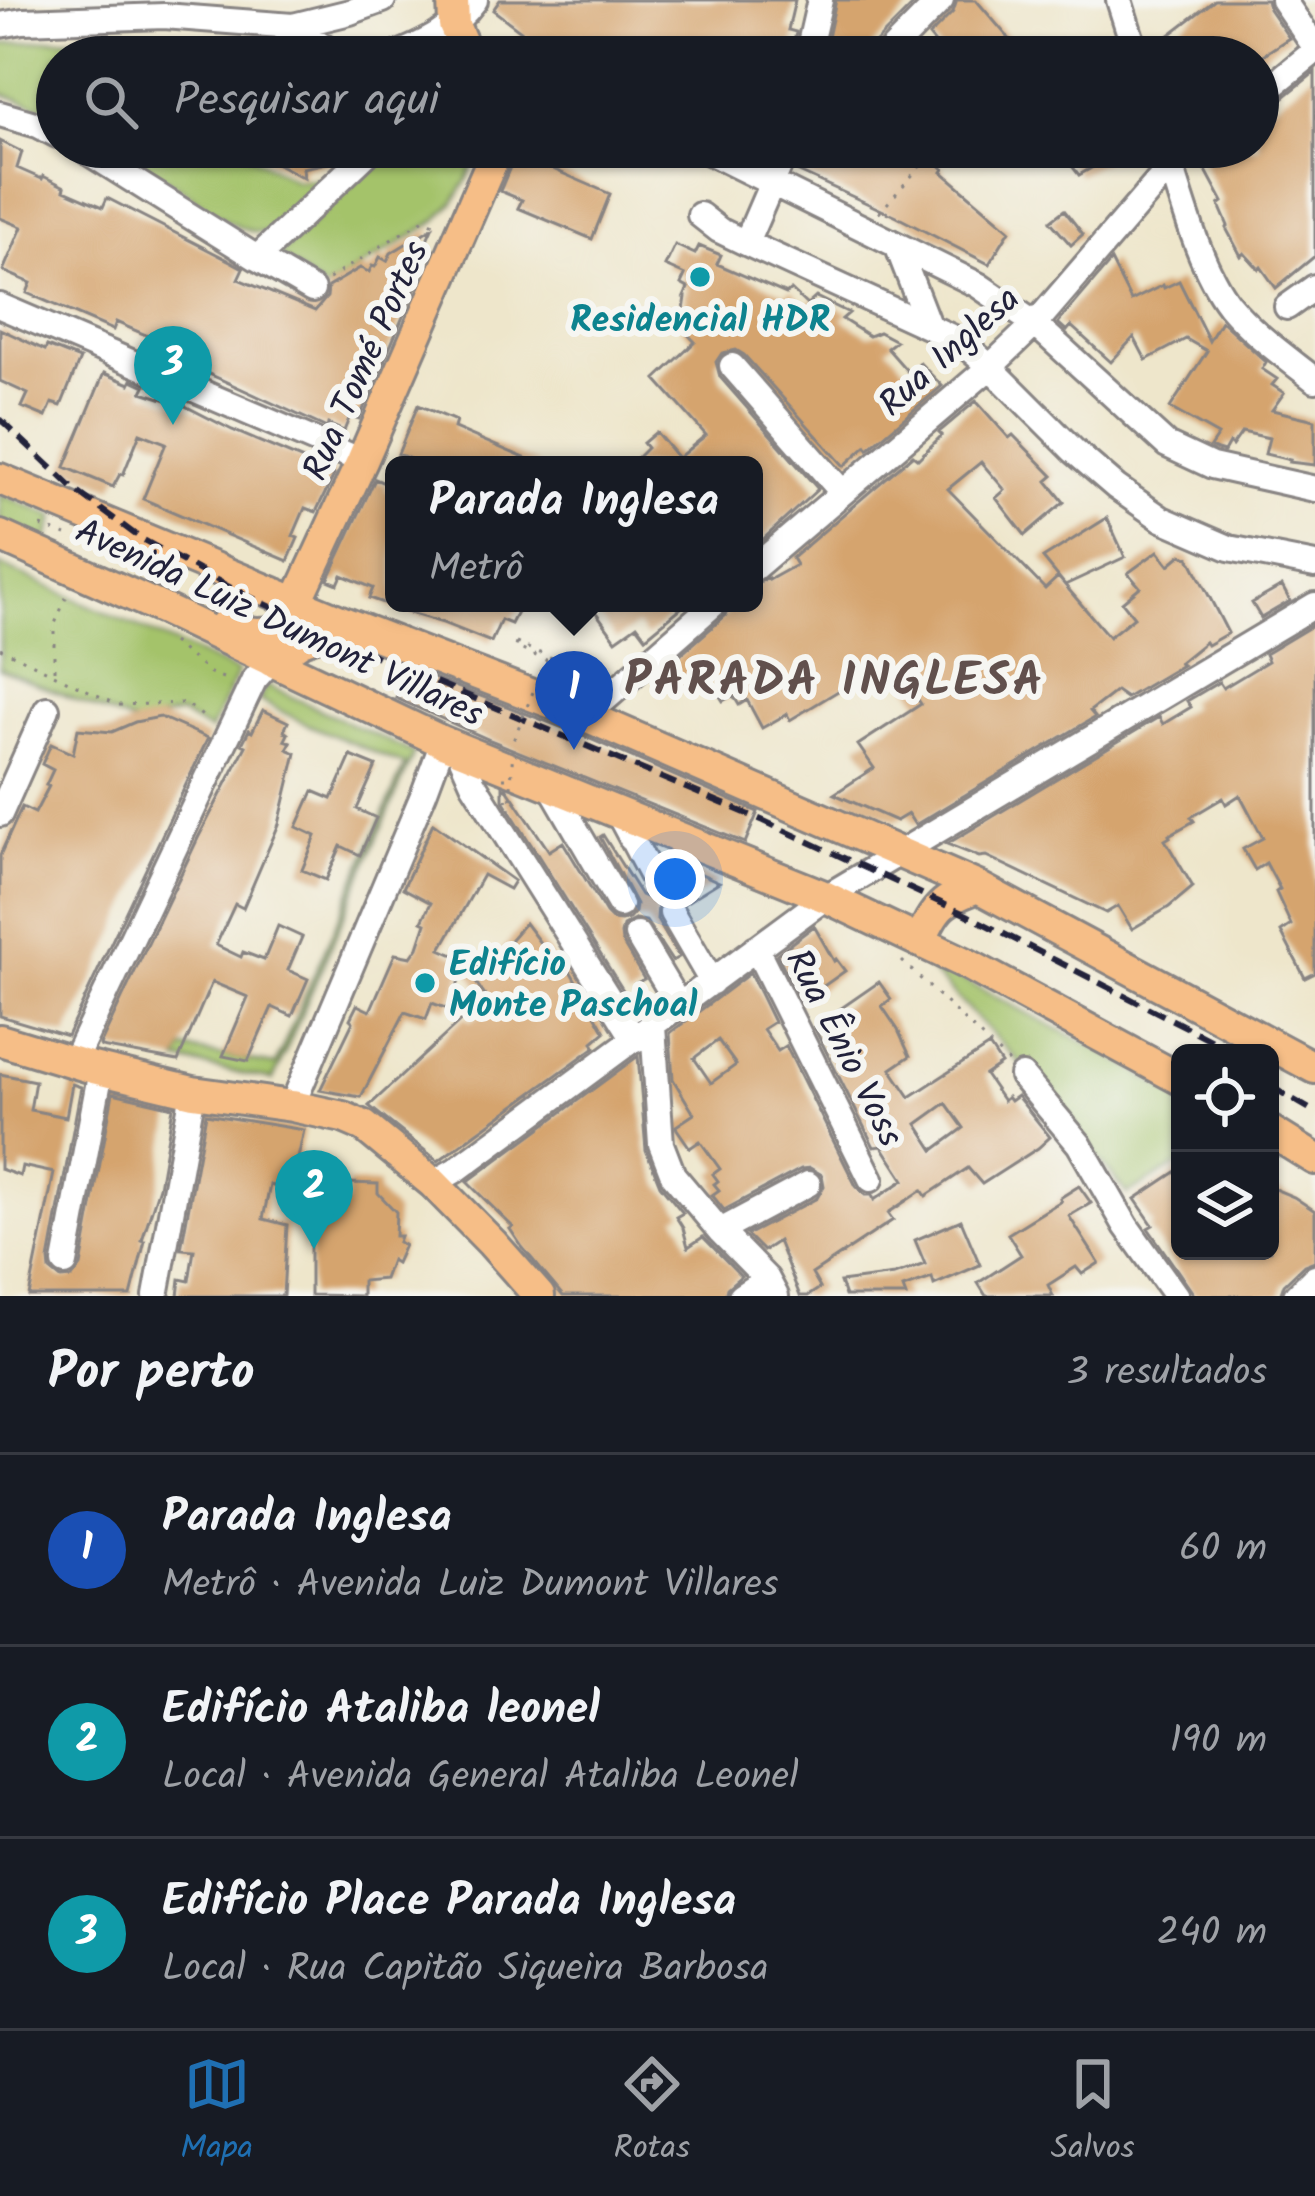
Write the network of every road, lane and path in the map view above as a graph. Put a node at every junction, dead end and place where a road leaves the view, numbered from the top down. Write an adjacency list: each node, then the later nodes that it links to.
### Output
1 (383, 0): 9 (street)
2 (475, 0): 7 (street)
3 (820, 0): 11 (street)
4 (941, 0): 12 (street)
5 (1119, 0): 13 (street)
6 (1283, 0): 14 (street)
7 (453, 13)
8 (0, 25): 9 (street)
9 (293, 26): 10 (street)
10 (308, 36)
11 (811, 36)
12 (906, 36)
13 (1130, 36)
14 (1315, 49): 15 (street)
15 (1279, 79)
16 (0, 114): 17 (street)
17 (36, 124)
18 (113, 168): 31 (street)
19 (352, 168): 31 (street)
20 (489, 168): 28 (main road, Rua Tomé Portes)
21 (779, 168): 29 (street)
22 (793, 168): 27 (street)
23 (919, 168): 27 (path)
24 (1159, 168): 36 (street, Rua Inglesa)
25 (1171, 168): 40 (street)
26 (700, 215): 29 (street)
27 (865, 229): 30 (street)
28 (460, 238): 33 (path); 41 (main road, Rua Tomé Portes)
29 (746, 243): 37 (street)
30 (897, 245): 36 (street); 37 (street)
31 (257, 258): 33 (street)
32 (1315, 286): 35 (street)
33 (312, 290)
34 (0, 306): 41 (street)
35 (1287, 307)
36 (1035, 324): 39 (street, Rua Inglesa); 43 (street)
37 (928, 325): 39 (street)
38 (732, 366): 44 (street)
39 (990, 367): 44 (street, Rua Inglesa); 47 (street)
40 (1315, 380)
41 (362, 461): 49 (main road, Rua Tomé Portes)
42 (0, 479): 49 (main road, Avenida Luiz Dumont Villares)
43 (1315, 489)
44 (842, 492): 46 (street, Rua Inglesa)
45 (0, 536): 51 (main road, Avenida Luiz Dumont Villares)
46 (763, 560)
47 (1315, 565)
48 (71, 586): 57 (path)
49 (298, 603): 51 (main road); 53 (main road, Avenida Luiz Dumont Villares)
50 (1315, 605): 66 (street)
51 (163, 610): 55 (main road, Avenida Luiz Dumont Villares)
52 (705, 612): 59 (street)
53 (347, 624): 55 (main road); 59 (main road, Avenida Luiz Dumont Villares)
54 (0, 648): 57 (path)
55 (271, 661): 61 (main road, Avenida Luiz Dumont Villares); 79 (street)
56 (569, 670): 62 (path, bridge)
57 (54, 673): 60 (path)
58 (47, 709): 65 (street)
59 (586, 716): 66 (main road, Avenida Luiz Dumont Villares)
60 (212, 722)
61 (450, 745): 63 (main road, Avenida Luiz Dumont Villares); 77 (street); 84 (street)
62 (503, 778)
63 (549, 784): 64 (main road, Avenida Luiz Dumont Villares); 70 (street)
64 (617, 811): 67 (street); 69 (main road, Avenida Luiz Dumont Villares)
65 (0, 814)
66 (897, 853): 68 (main road, Avenida Luiz Dumont Villares); 69 (street)
67 (656, 884)
68 (978, 887): 73 (main road); 80 (main road, Avenida Luiz Dumont Villares)
69 (826, 897): 73 (main road, Avenida Luiz Dumont Villares); 74 (street)
70 (620, 905)
71 (672, 913): 75 (street)
72 (638, 935): 76 (street)
73 (909, 938): 81 (main road, Avenida Luiz Dumont Villares); 82 (path)
74 (756, 948): 75 (street); 87 (street, Rua Ênio Voss)
75 (712, 982): 76 (street)
76 (680, 1006): 77 (street)
77 (644, 1033): 88 (street); 90 (street)
78 (0, 1040): 79 (main road)
79 (87, 1067): 83 (main road); 91 (street)
80 (1315, 1068)
81 (1171, 1074)
82 (1022, 1076): 97 (street)
83 (193, 1092): 84 (main road); 94 (street)
84 (292, 1106): 88 (main road)
85 (1279, 1137): 86 (main road)
86 (1315, 1159)
87 (872, 1179)
88 (434, 1183): 95 (main road)
89 (808, 1184): 90 (street)
90 (720, 1232): 93 (street)
91 (65, 1263)
92 (1315, 1277): 98 (street)
93 (772, 1287): 96 (street)
94 (156, 1296)
95 (539, 1296)
96 (741, 1296)
97 (1176, 1296)
98 (1296, 1296)

